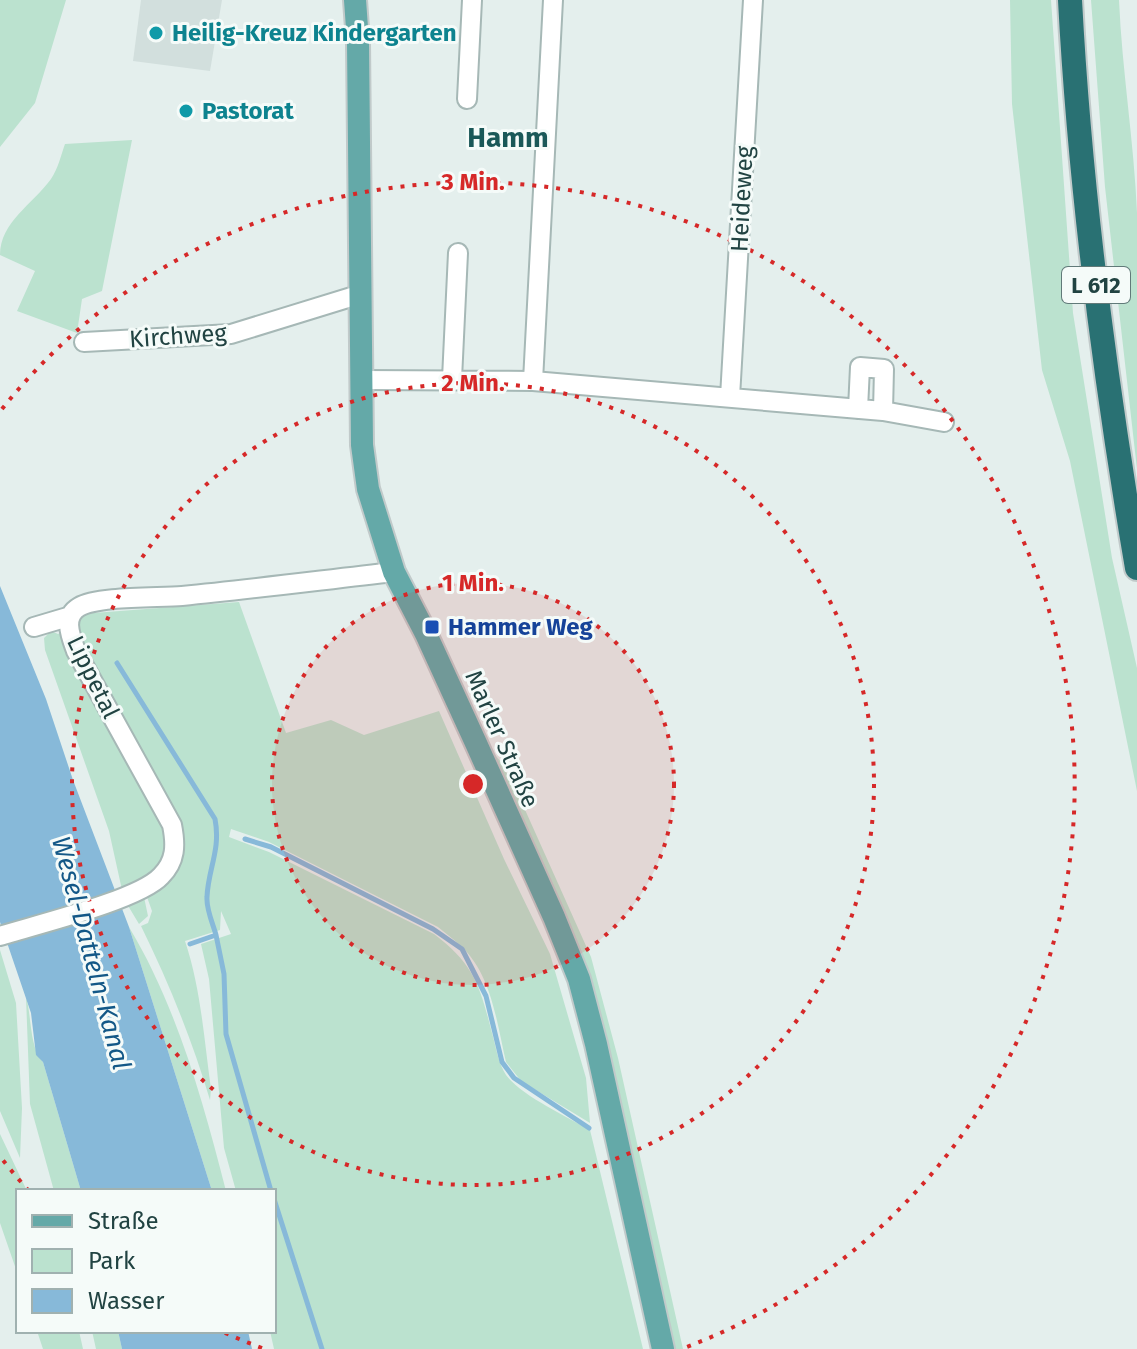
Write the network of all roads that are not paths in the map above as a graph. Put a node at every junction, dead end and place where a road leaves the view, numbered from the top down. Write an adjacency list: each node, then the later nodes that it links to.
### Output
1 (355, 0): 8 (main road, Marler Straße)
2 (472, 0): 6 (street)
3 (553, 0): 12 (street)
4 (753, 0): 13 (street, Heideweg)
5 (1070, 0): 17 (highway, L 612)
6 (467, 99)
7 (458, 253): 10 (street)
8 (361, 294): 9 (street, Kirchweg); 11 (main road, Marler Straße)
9 (84, 342)
10 (452, 379): 11 (street); 12 (street)
11 (361, 380): 18 (main road, Marler Straße)
12 (533, 381): 13 (street)
13 (730, 397): 14 (street)
14 (858, 409): 15 (street); 15 (street)
15 (883, 411): 16 (street)
16 (944, 422)
17 (1137, 568)
18 (394, 572): 19 (street, Lippetal); 22 (main road, Marler Straße)
19 (71, 616): 20 (street); 21 (street, Lippetal)
20 (34, 627)
21 (0, 936)
22 (663, 1349)

